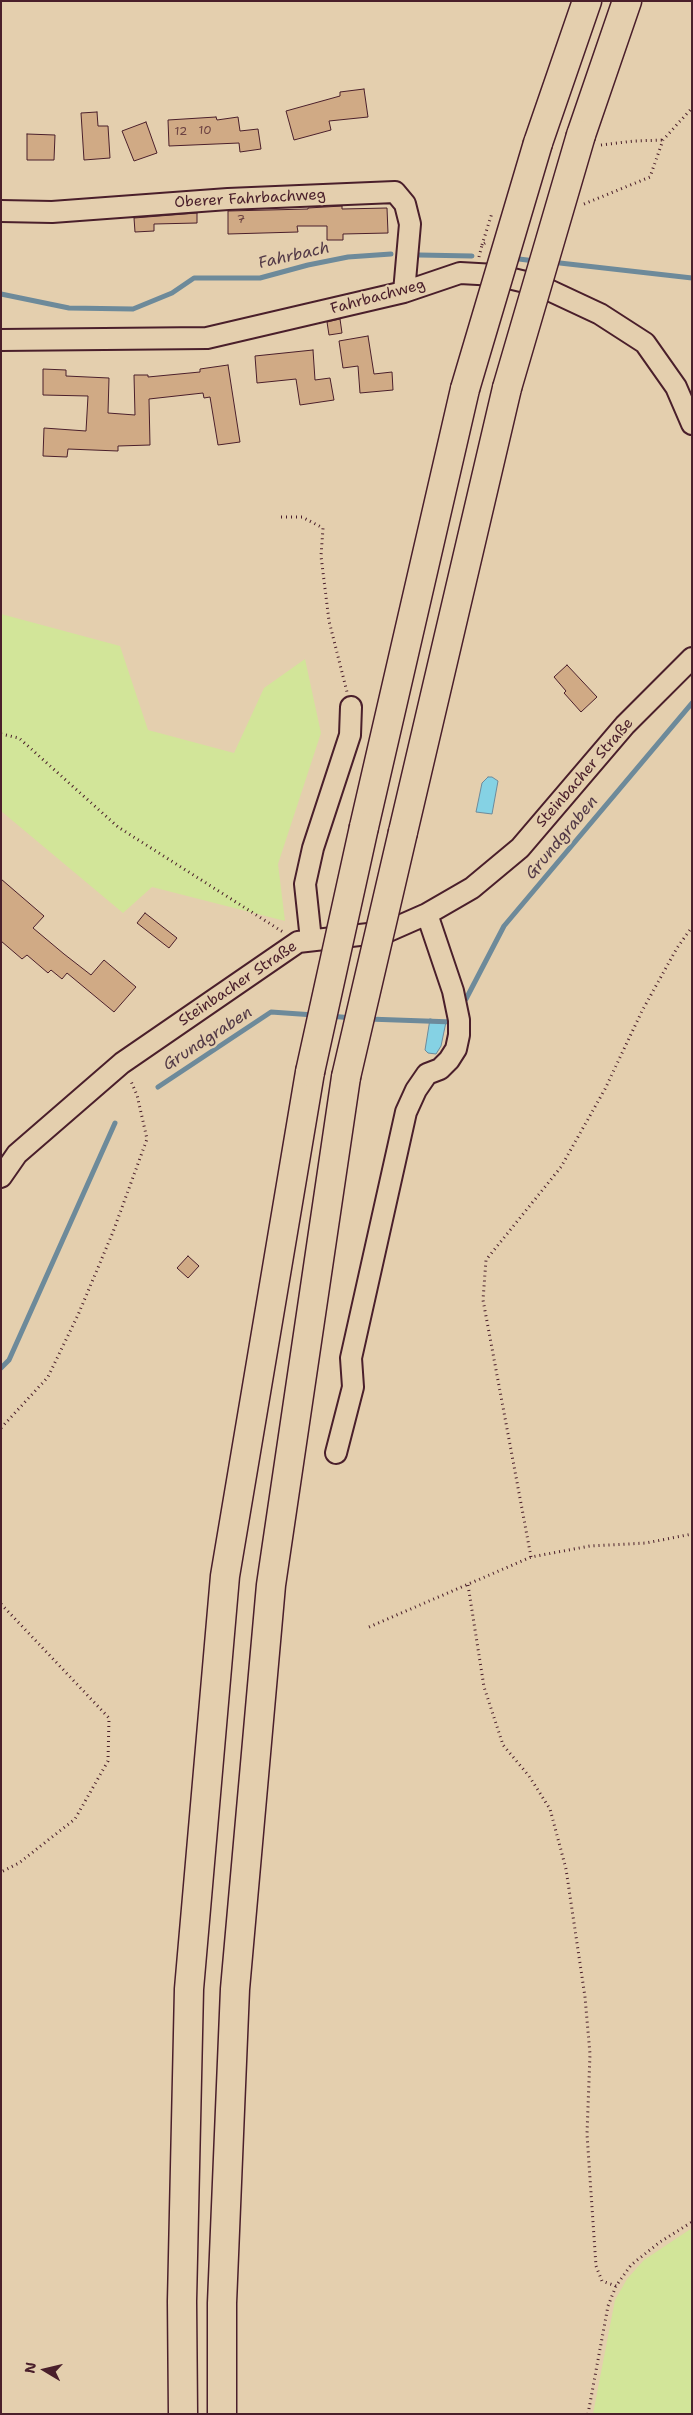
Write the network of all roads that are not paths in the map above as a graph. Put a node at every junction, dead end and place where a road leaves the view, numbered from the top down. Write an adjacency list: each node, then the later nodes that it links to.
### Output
1 (586, 1): 13 (highway, bridge)
2 (628, 1): 14 (highway, bridge)
3 (1, 211): 4 (street, Oberer Fahrbachweg)
4 (404, 292): 5 (street, Fahrbachweg); 6 (street, Fahrbachweg)
5 (1, 340)
6 (692, 424)
7 (692, 658): 9 (street, Steinbacher Straße)
8 (352, 707): 10 (street)
9 (427, 914): 10 (street, Steinbacher Straße); 12 (street)
10 (304, 941): 11 (street, Steinbacher Straße)
11 (1, 1177)
12 (336, 1453)
13 (183, 2414)
14 (222, 2414)

